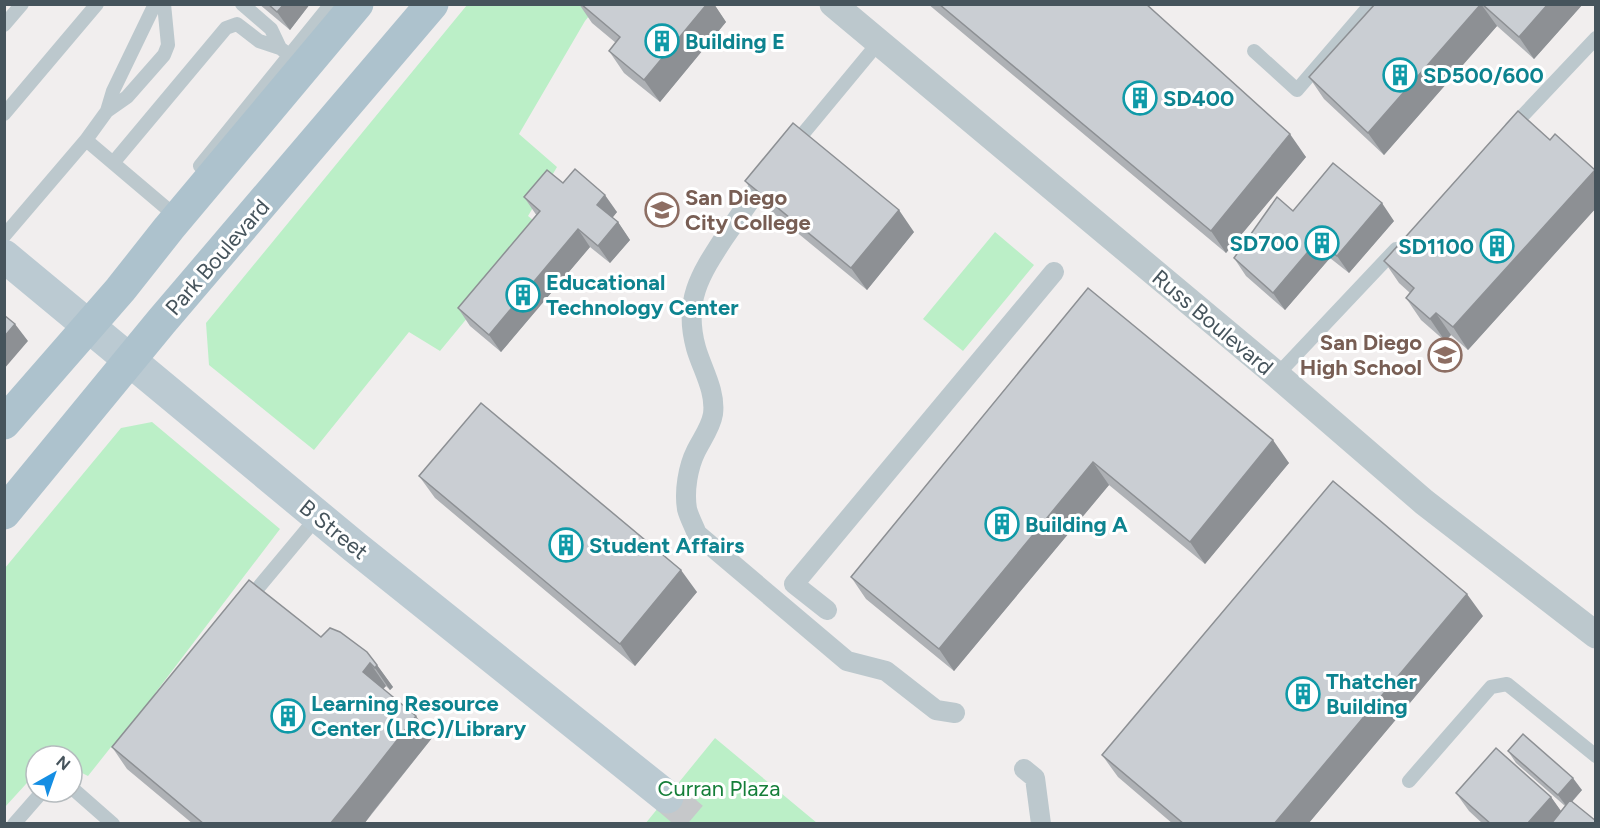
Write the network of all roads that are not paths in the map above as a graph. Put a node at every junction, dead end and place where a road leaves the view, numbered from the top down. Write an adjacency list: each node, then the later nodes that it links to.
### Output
1 (22, 4): 11 (lane)
2 (97, 4): 17 (lane)
3 (155, 4): 16 (lane)
4 (164, 4): 16 (lane)
5 (242, 4): 15 (lane)
6 (331, 4): 15 (lane)
7 (357, 4): 15 (main road)
8 (432, 4): 29 (main road, Park Boulevard)
9 (834, 4): 13 (street, Russ Boulevard)
10 (1371, 4): 14 (lane)
11 (4, 25)
12 (1596, 38): 19 (lane)
13 (879, 42): 20 (lane); 30 (street, Russ Boulevard)
14 (1254, 51)
15 (291, 57): 21 (lane); 23 (main road)
16 (107, 111): 18 (lane)
17 (4, 114)
18 (86, 140): 21 (lane); 24 (lane)
19 (1499, 141)
20 (780, 161)
21 (113, 163): 23 (lane)
22 (761, 184): 37 (street)
23 (182, 196): 28 (main road)
24 (4, 236)
25 (1402, 243): 30 (lane)
26 (4, 256): 28 (main road, B Street)
27 (1054, 272): 35 (street)
28 (88, 326): 29 (main road, B Street); 31 (main road)
29 (130, 360): 32 (main road, Park Boulevard); 33 (main road, B Street)
30 (1277, 375): 36 (street, Russ Boulevard)
31 (4, 423)
32 (4, 513)
33 (318, 516): 34 (lane); 41 (main road, B Street)
34 (240, 609)
35 (827, 610)
36 (1596, 635)
37 (955, 712)
38 (1596, 756): 40 (lane)
39 (1024, 769): 46 (street)
40 (1409, 781)
41 (667, 797)
42 (84, 799): 45 (lane)
43 (32, 804): 44 (lane)
44 (14, 824)
45 (113, 824)
46 (1041, 824)

